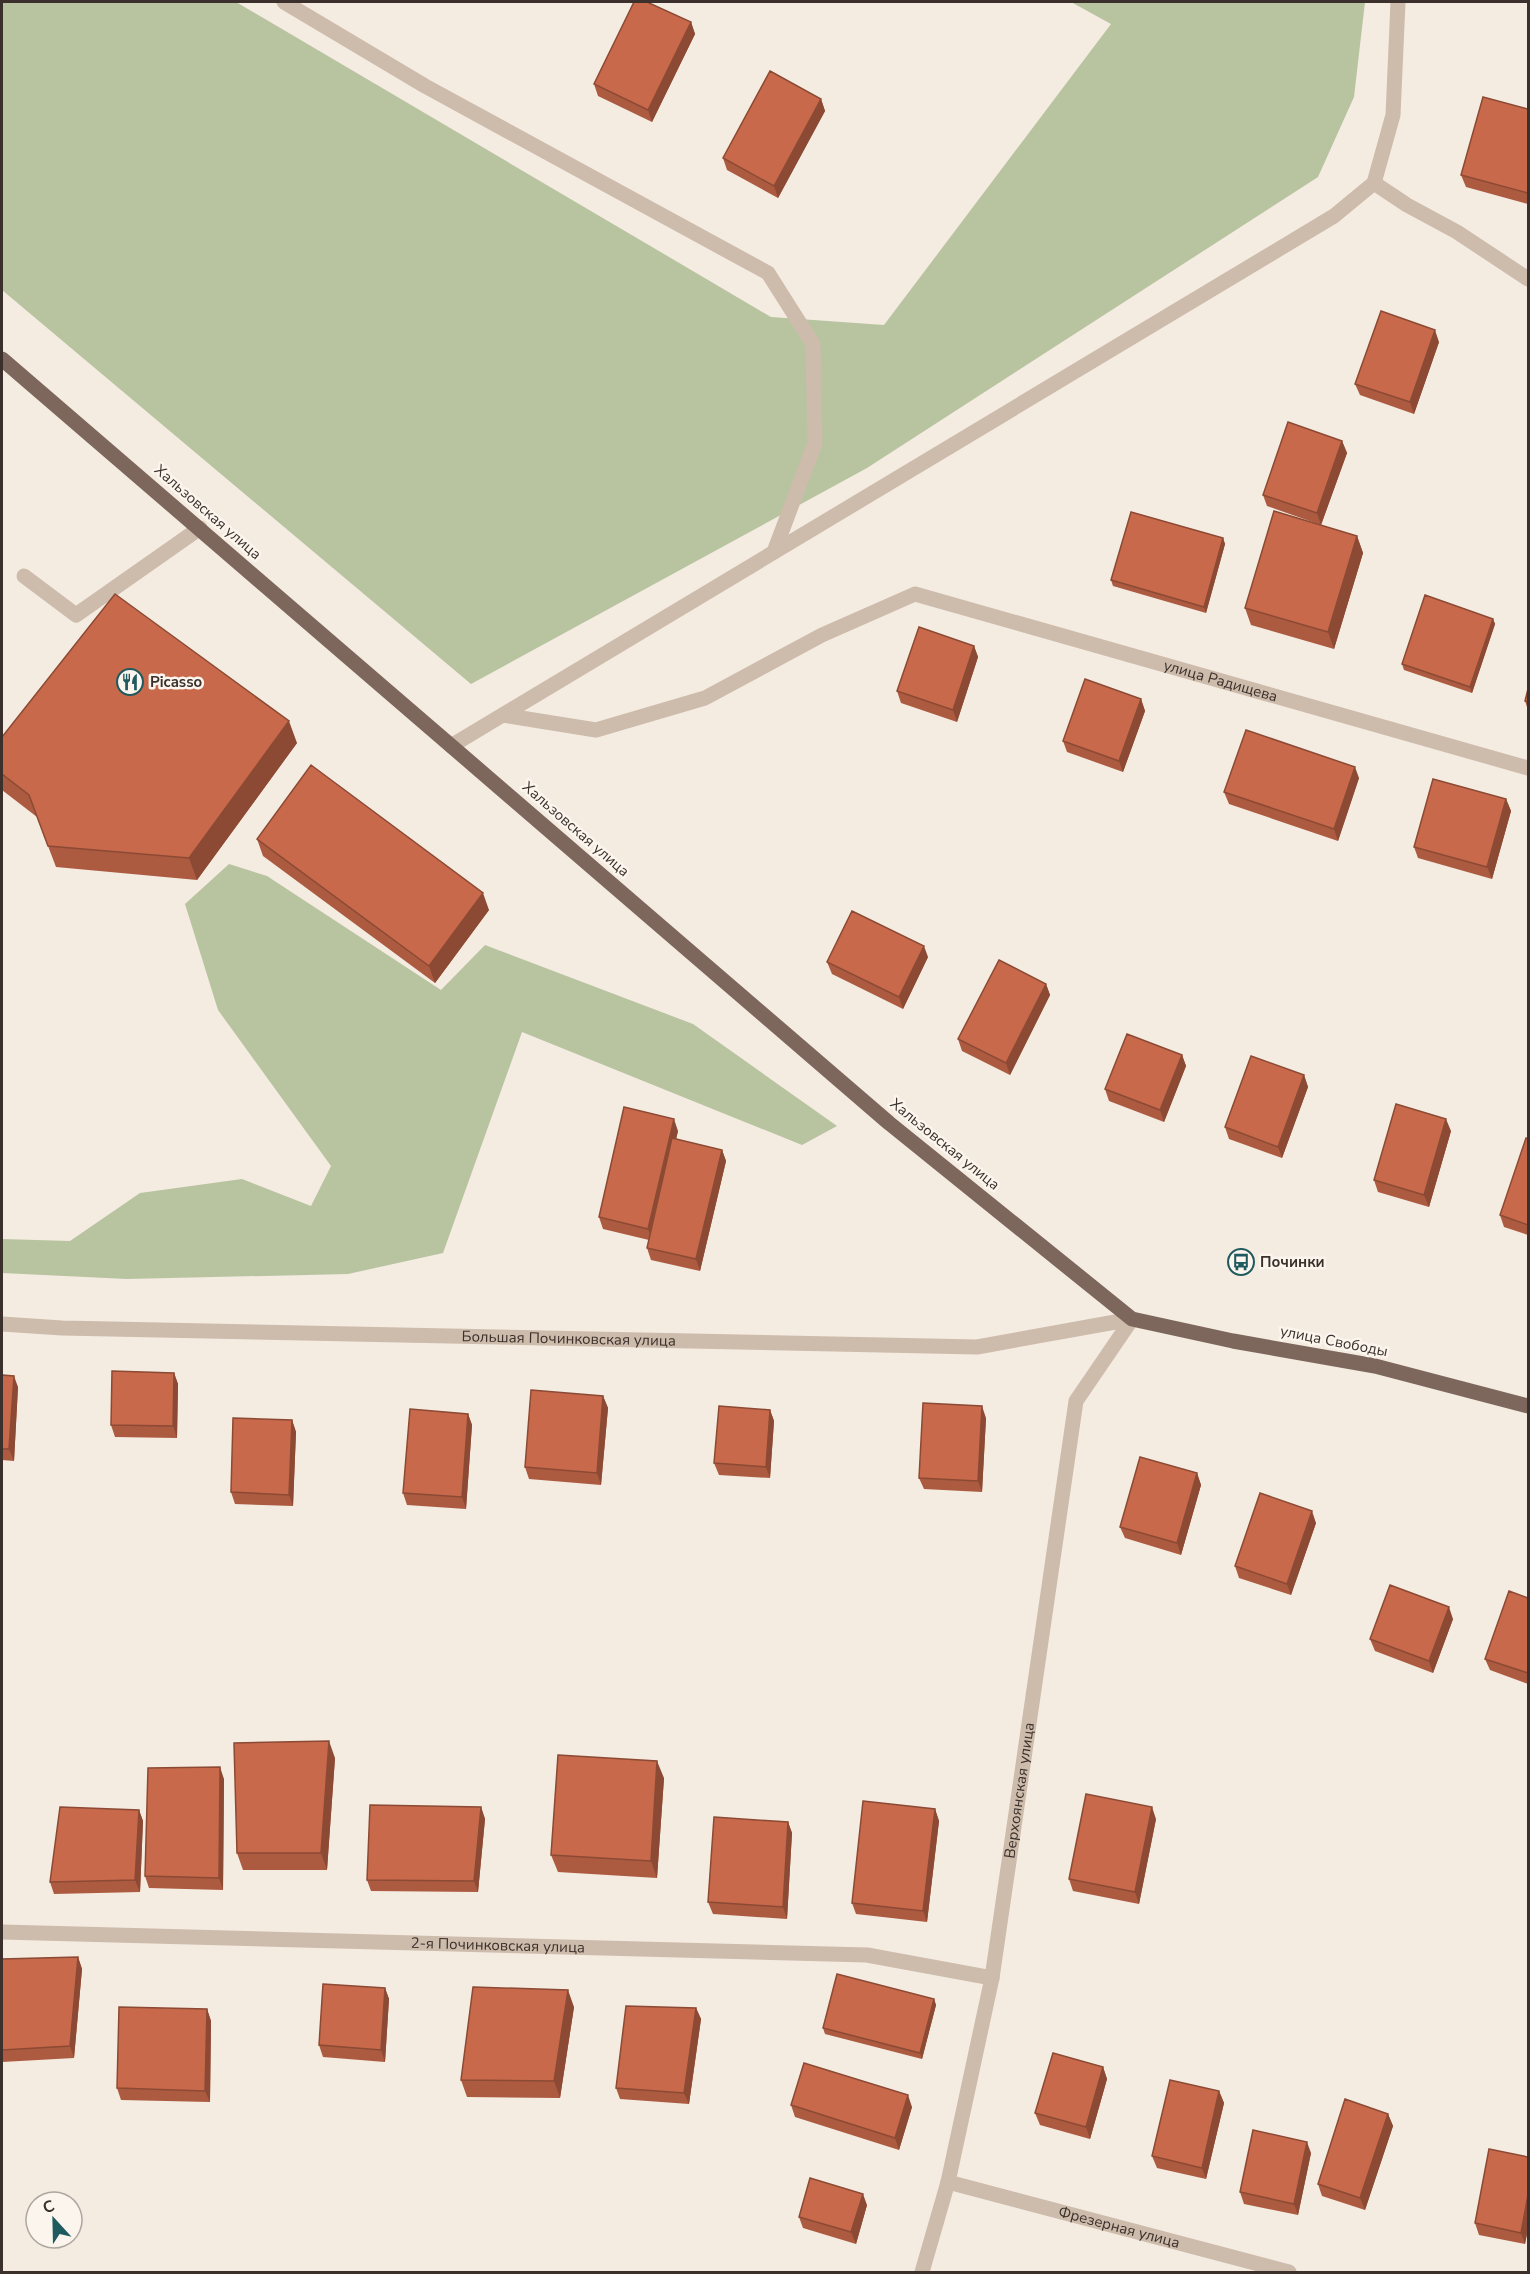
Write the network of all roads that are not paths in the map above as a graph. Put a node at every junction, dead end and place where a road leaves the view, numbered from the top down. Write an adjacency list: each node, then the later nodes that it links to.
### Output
1 (284, 2): 7 (street)
2 (1398, 2): 3 (street)
3 (1374, 183): 4 (street); 7 (street)
4 (1528, 279)
5 (2, 359): 6 (main road, Хальзовская улица)
6 (200, 528): 8 (street); 10 (main road, Хальзовская улица)
7 (774, 552): 9 (street)
8 (24, 576)
9 (503, 715): 10 (street); 11 (street, улица Радищева)
10 (451, 746): 12 (main road, Хальзовская улица)
11 (1528, 768)
12 (1132, 1318): 13 (street, Большая Починковская улица); 14 (main road, улица Свободы); 16 (street, Верхоянская улица)
13 (2, 1324)
14 (1528, 1406)
15 (2, 1932): 16 (street, 2-я Починковская улица)
16 (992, 1978): 17 (street, Верхоянская улица)
17 (948, 2182): 18 (street, Верхоянская улица); 19 (street, Фрезерная улица)
18 (922, 2272)
19 (1289, 2272)

